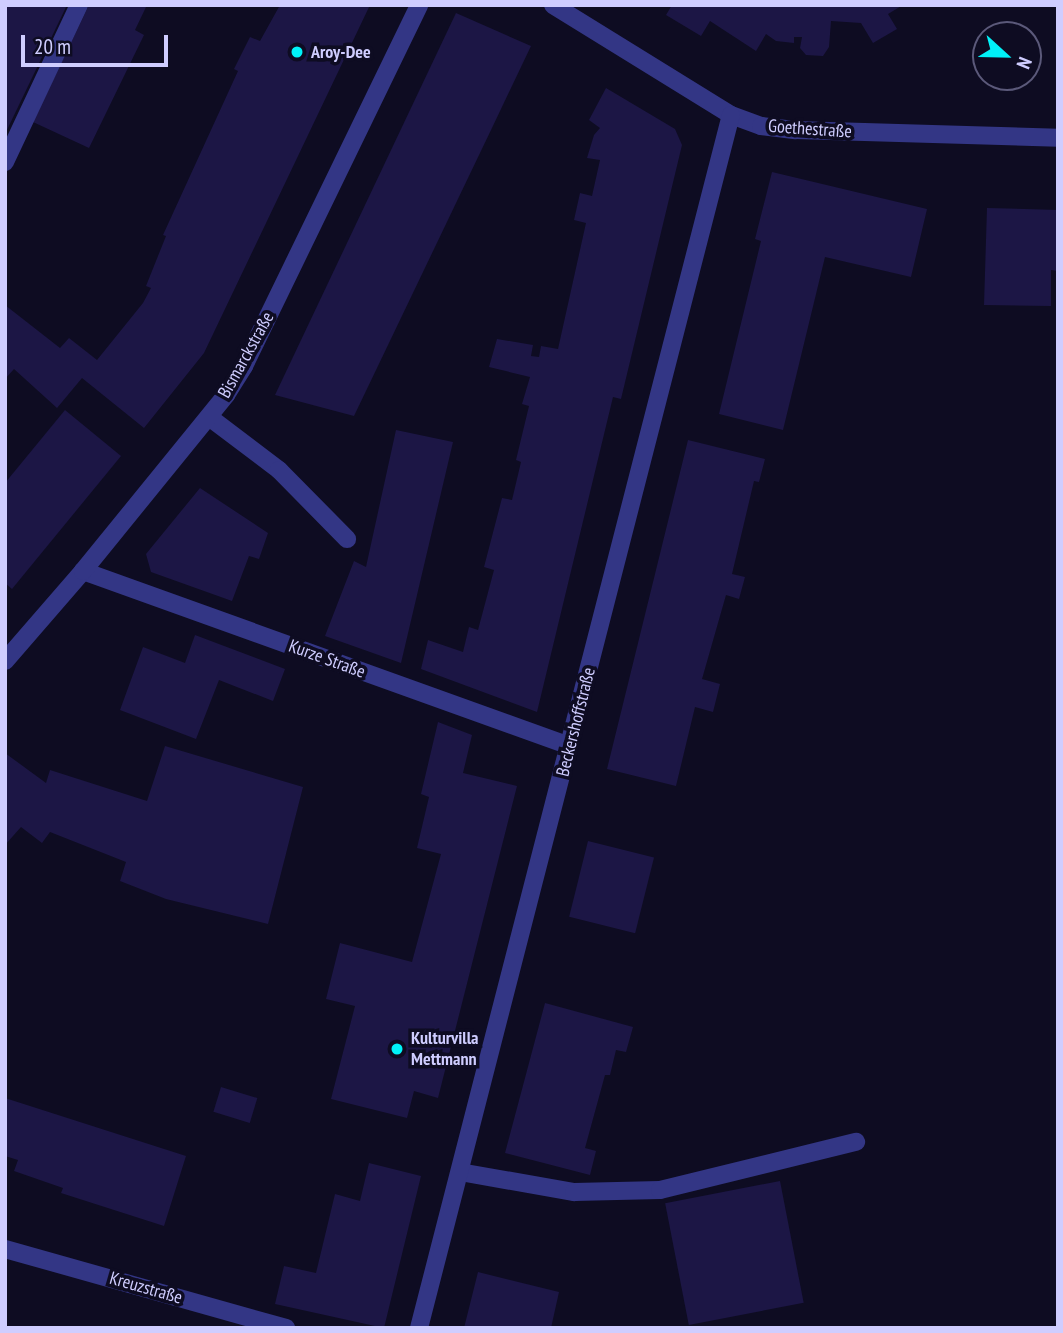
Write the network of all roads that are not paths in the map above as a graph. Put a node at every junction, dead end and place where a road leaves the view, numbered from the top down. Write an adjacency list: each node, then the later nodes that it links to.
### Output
1 (79, 5): 6 (street)
2 (419, 5): 7 (street, Bismarckstraße)
3 (553, 5): 4 (street, Goethestraße)
4 (731, 115): 5 (street, Goethestraße); 11 (street, Beckershoffstraße)
5 (1058, 138)
6 (5, 162)
7 (209, 417): 8 (street); 9 (street, Bismarckstraße)
8 (347, 538)
9 (83, 571): 10 (street, Bismarckstraße); 11 (street, Kurze Straße)
10 (5, 661)
11 (570, 746): 13 (street, Beckershoffstraße)
12 (856, 1142): 13 (street)
13 (460, 1172): 16 (street, Beckershoffstraße)
14 (5, 1249): 15 (street, Kreuzstraße)
15 (286, 1328)
16 (419, 1328)

